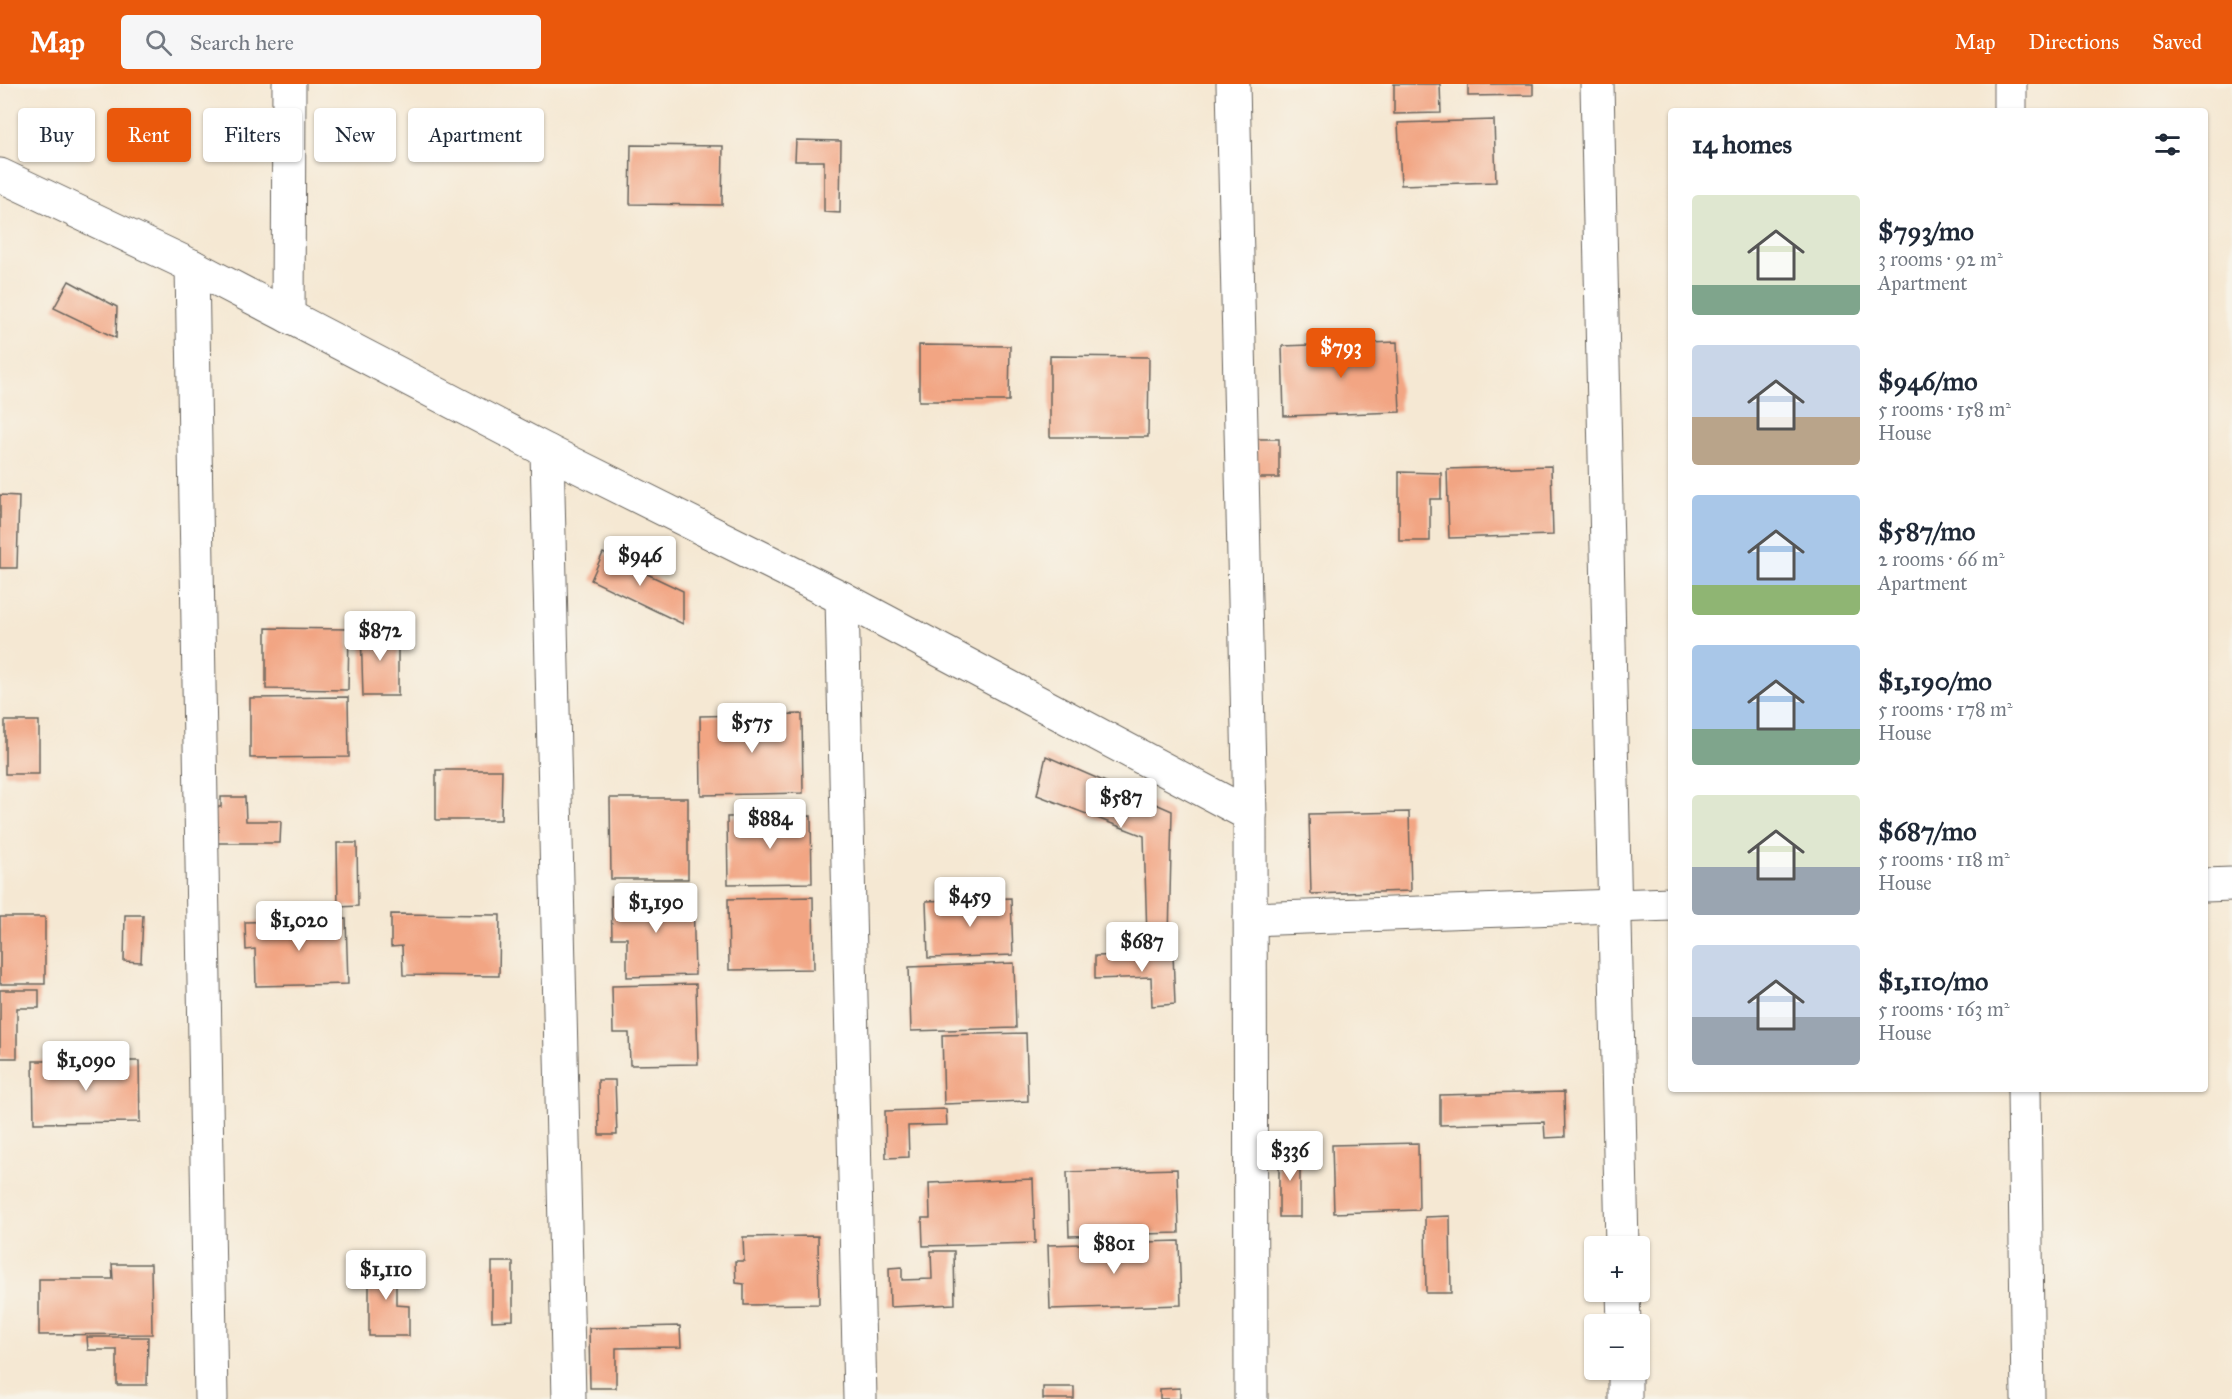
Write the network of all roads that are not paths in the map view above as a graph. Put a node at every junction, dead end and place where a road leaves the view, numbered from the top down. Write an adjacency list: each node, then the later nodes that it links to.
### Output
1 (290, 84): 8 (street)
2 (1233, 84): 11 (street)
3 (1597, 84): 15 (street)
4 (2010, 84): 5 (street)
5 (2010, 108)
6 (0, 175): 7 (street)
7 (192, 266): 8 (street); 20 (street)
8 (288, 316): 9 (street)
9 (548, 451): 10 (street); 21 (street)
10 (842, 598): 11 (street); 22 (street)
11 (1250, 816): 16 (street)
12 (2232, 884): 13 (street)
13 (2208, 885)
14 (1668, 904): 15 (street)
15 (1613, 907): 16 (street); 18 (street)
16 (1250, 919): 23 (street)
17 (2024, 1092): 25 (street)
18 (1622, 1236)
19 (1625, 1380): 24 (street)
20 (211, 1399)
21 (569, 1399)
22 (860, 1399)
23 (1251, 1399)
24 (1625, 1399)
25 (2028, 1399)

